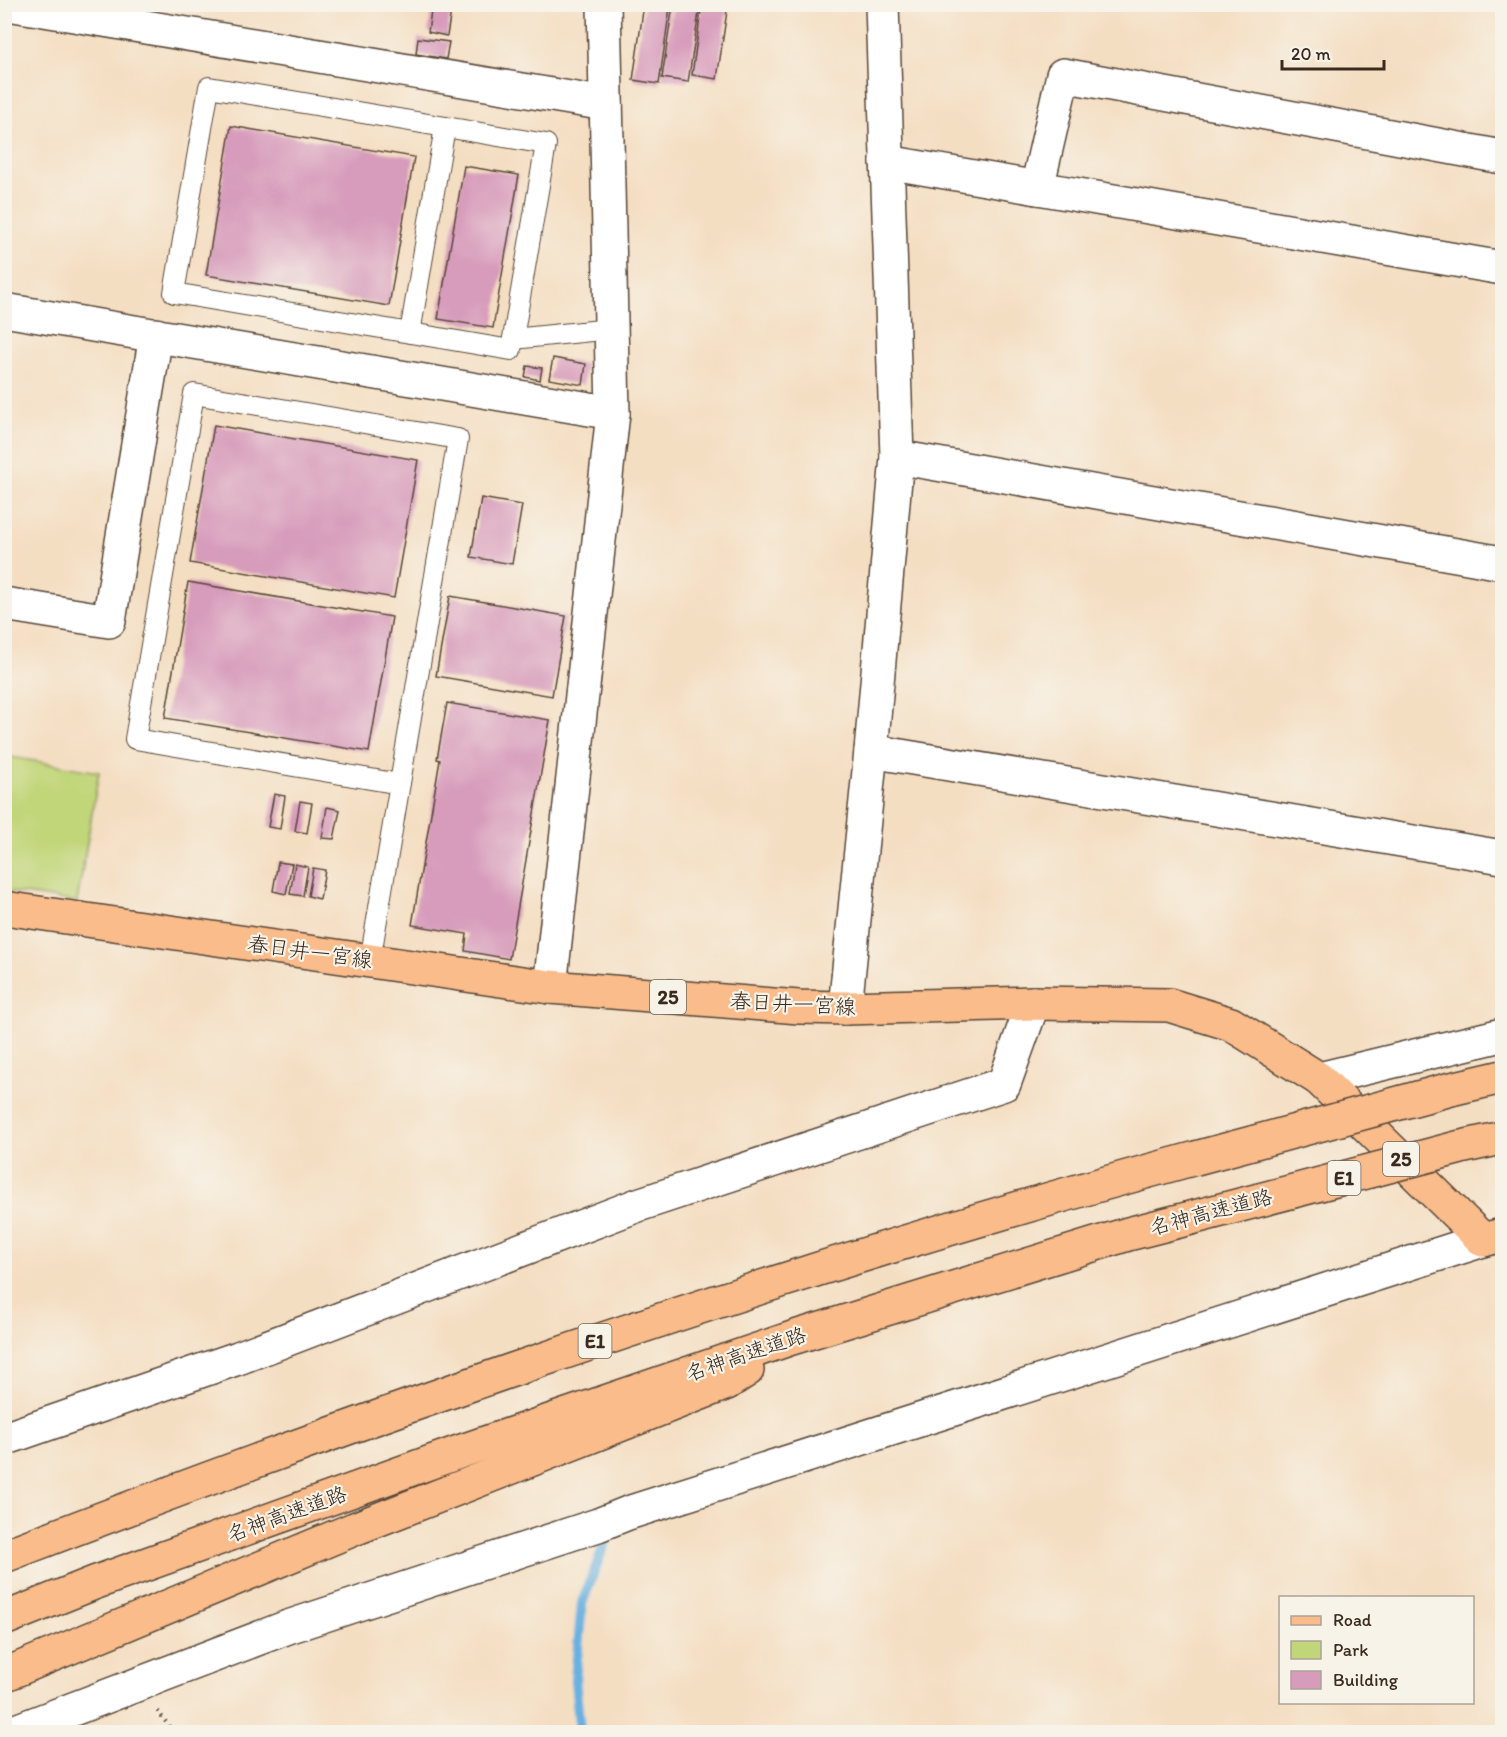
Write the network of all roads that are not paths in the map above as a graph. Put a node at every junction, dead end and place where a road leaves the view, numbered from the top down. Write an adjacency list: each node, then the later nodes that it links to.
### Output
1 (8, 4): 4 (street)
2 (604, 4): 4 (street)
3 (882, 4): 7 (street)
4 (606, 104): 11 (street)
5 (445, 127): 12 (lane); 12 (lane); 14 (lane)
6 (1503, 157): 8 (street)
7 (887, 162): 8 (street); 16 (street)
8 (1037, 188): 9 (street)
9 (1503, 268)
10 (4, 310): 13 (street)
11 (611, 329): 14 (lane); 15 (street)
12 (410, 333): 14 (lane)
13 (156, 335): 15 (street); 18 (street)
14 (513, 339)
15 (613, 413): 24 (street)
16 (897, 457): 17 (street); 19 (street)
17 (1503, 563)
18 (4, 604)
19 (871, 751): 21 (street); 26 (street)
20 (400, 784): 20 (lane); 23 (lane)
21 (1503, 857)
22 (4, 908): 23 (main road, 春日井一宮線 / 25)
23 (370, 961): 24 (main road, 春日井一宮線 / 25)
24 (550, 987): 26 (main road, 春日井一宮線 / 25)
25 (1033, 1003): 26 (main road, 春日井一宮線 / 25); 29 (main road, 春日井一宮線 / 25); 33 (street)
26 (845, 1008)
27 (1503, 1035): 29 (street)
28 (1503, 1077): 34 (main road, E1, bridge)
29 (1319, 1079): 31 (main road, 春日井一宮線 / 25)
30 (1503, 1138): 32 (main road, 名神高速道路 / E1, bridge)
31 (1493, 1237): 37 (street)
32 (792, 1338): 35 (main road, 名神高速道路 / E1); 36 (main road)
33 (4, 1439)
34 (4, 1556)
35 (4, 1619)
36 (4, 1675)
37 (13, 1732)

